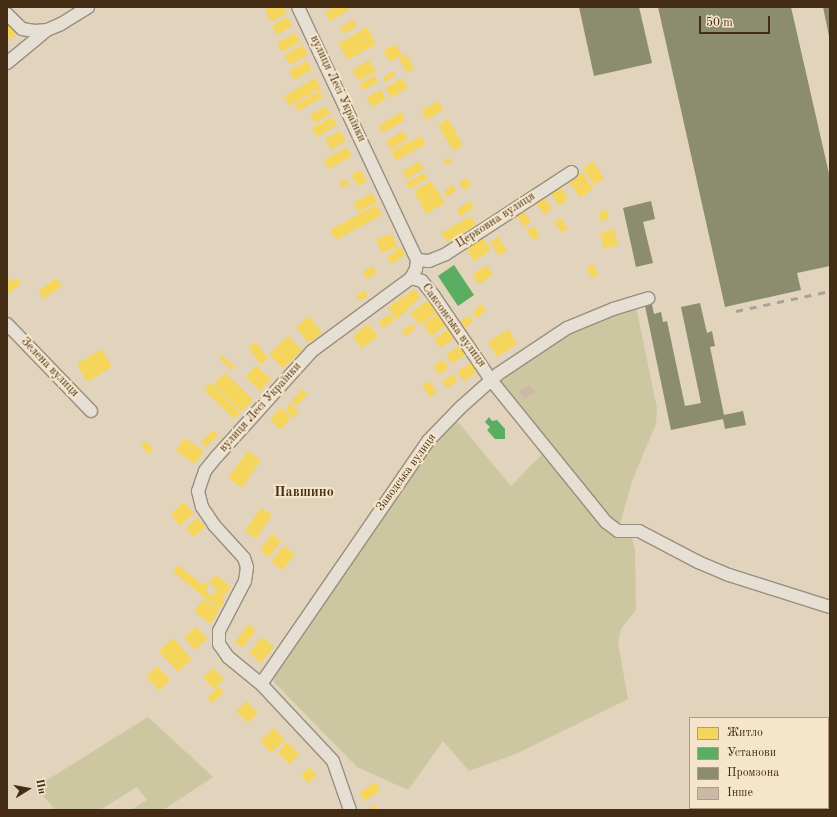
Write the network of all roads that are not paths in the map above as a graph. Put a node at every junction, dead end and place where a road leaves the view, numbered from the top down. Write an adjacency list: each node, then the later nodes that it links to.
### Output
1 (88, 7): 4 (street)
2 (298, 7): 7 (street, вулиця Лесі Українки)
3 (7, 14): 4 (street)
4 (47, 30): 5 (street)
5 (7, 63)
6 (572, 172): 7 (street, Церковна вулиця)
7 (417, 260): 8 (street)
8 (411, 278): 11 (street, Саксонська вулиця); 14 (street, вулиця Лесі Українки)
9 (648, 298): 11 (street, Заводська вулиця)
10 (7, 324): 12 (street, Зелена вулиця)
11 (491, 380): 13 (street, Саксонська вулиця); 14 (street, Заводська вулиця)
12 (91, 411)
13 (830, 607)
14 (261, 684): 15 (street, вулиця Лесі Українки)
15 (350, 810)

